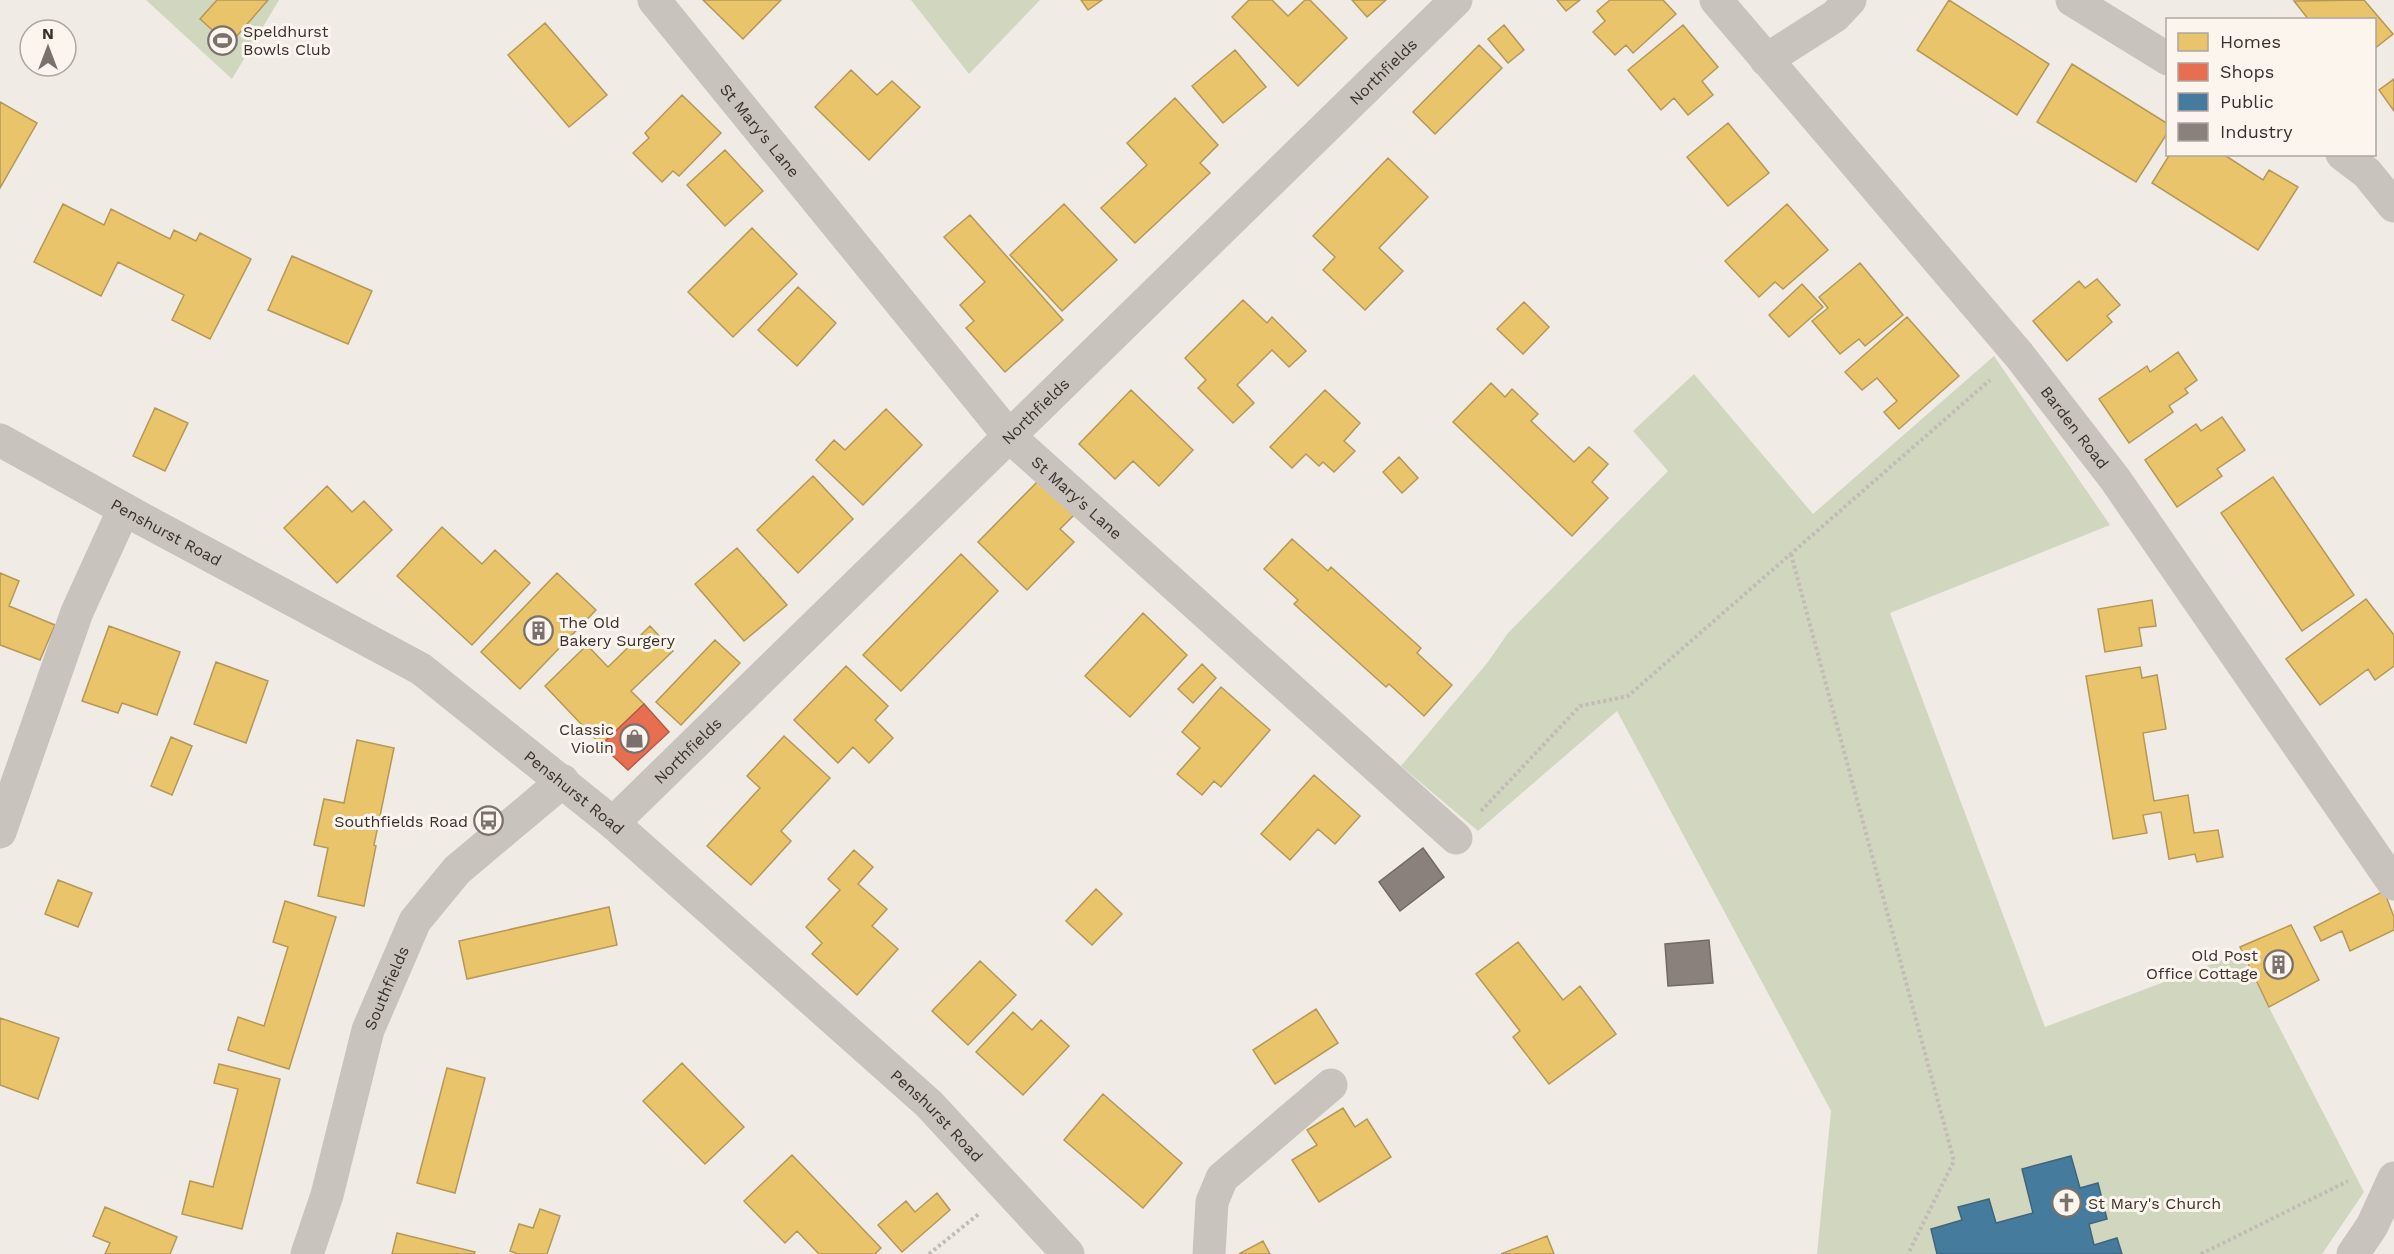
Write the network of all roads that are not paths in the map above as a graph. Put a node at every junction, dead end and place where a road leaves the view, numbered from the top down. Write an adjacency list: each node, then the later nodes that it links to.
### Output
1 (654, 0): 10 (street, St Mary's Lane)
2 (1456, 0): 10 (street, Northfields)
3 (1716, 0): 7 (street, Barden Road)
4 (1850, 0): 7 (street)
5 (2072, 0): 6 (street)
6 (2166, 58)
7 (1766, 60): 17 (street, Barden Road)
8 (2345, 156): 9 (street)
9 (2394, 206)
10 (1010, 437): 14 (street, Northfields); 16 (street, St Mary's Lane)
11 (0, 440): 12 (street, Penshurst Road)
12 (124, 509): 13 (street, Penshurst Road); 15 (street)
13 (563, 781): 14 (street, Penshurst Road); 20 (street, Southfields)
14 (613, 823): 21 (street, Penshurst Road)
15 (0, 832)
16 (1456, 838)
17 (2394, 884)
18 (1331, 1085): 22 (street)
19 (2394, 1178): 23 (street)
20 (307, 1254)
21 (1068, 1254)
22 (1209, 1254)
23 (2353, 1254)

